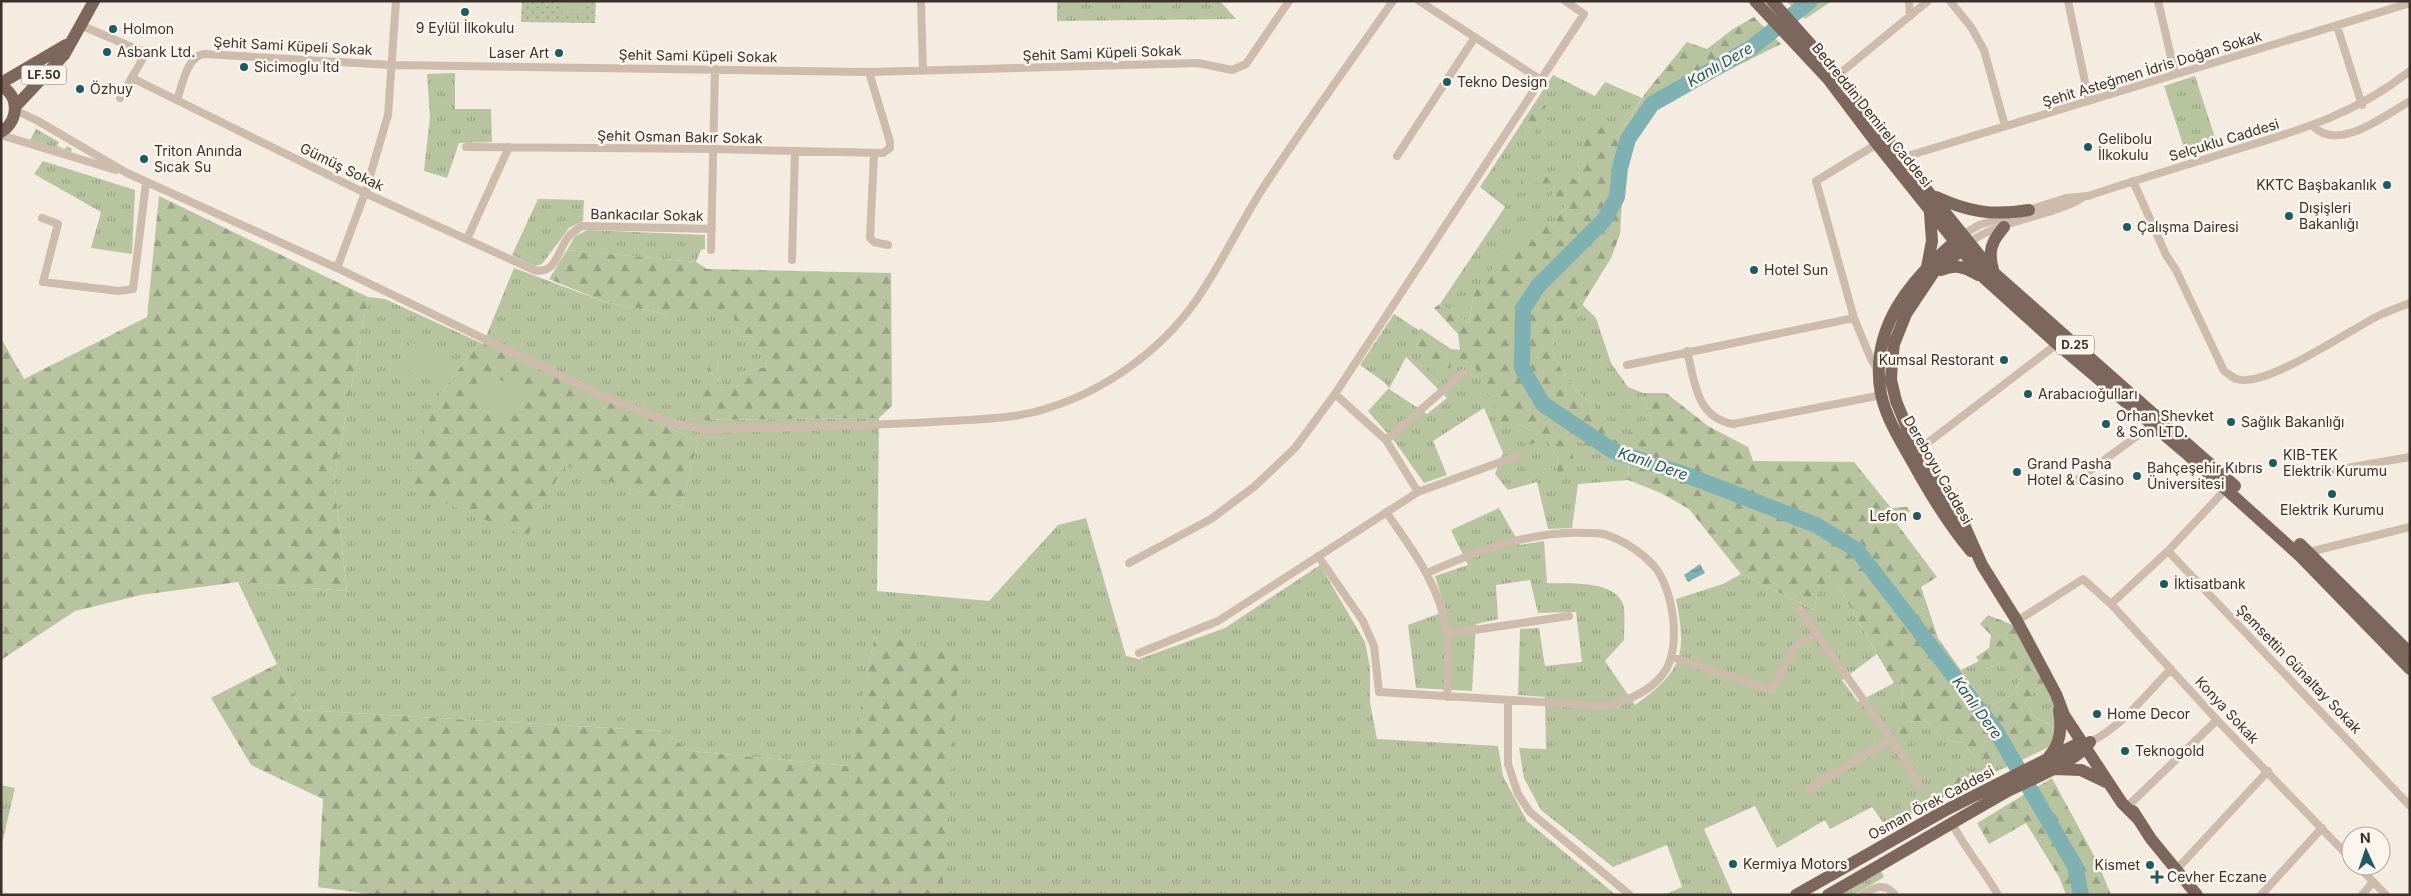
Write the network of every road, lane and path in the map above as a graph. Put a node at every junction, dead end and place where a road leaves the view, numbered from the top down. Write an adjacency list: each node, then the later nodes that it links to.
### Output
1 (94, 1): 17 (main road, LF.50)
2 (396, 1): 22 (street)
3 (921, 1): 24 (street)
4 (1393, 1): 65 (street)
5 (1419, 1): 19 (street)
6 (1565, 1): 30 (street)
7 (1755, 1): 20 (main road, Bedreddin Demirel Caddesi / D.25)
8 (1772, 1): 20 (main road, Bedreddin Demirel Caddesi / D.25)
9 (1909, 1): 16 (street)
10 (1928, 1): 16 (street)
11 (1950, 1): 38 (street)
12 (2068, 1): 34 (street)
13 (2158, 1): 27 (street)
14 (1285, 3): 24 (street, Şehit Sami Küpeli Sokak)
15 (2410, 3): 18 (street, Şehit Asteğmen İdris Doğan Sokak)
16 (1910, 16): 28 (street)
17 (80, 25): 21 (main road, LF.50); 29 (street)
18 (2337, 26): 27 (street, Şehit Asteğmen İdris Doğan Sokak); 36 (street)
19 (1475, 37): 30 (street); 47 (street)
20 (1800, 40): 28 (main road, Bedreddin Demirel Caddesi / D.25); 41 (main road, Bedreddin Demirel Caddesi / D.25)
21 (71, 42): 31 (main road, LF.50); 37 (main road, LF.50)
22 (391, 65): 23 (street, Şehit Sami Küpeli Sokak); 33 (street, Şehit Sami Küpeli Sokak); 52 (street)
23 (715, 69): 25 (street, Şehit Sami Küpeli Sokak); 44 (street)
24 (923, 71): 25 (street, Şehit Sami Küpeli Sokak)
25 (869, 72): 46 (street, Şehit Osman Bakır Sokak)
26 (2410, 72): 36 (street, Selçuklu Caddesi)
27 (2175, 74): 34 (street, Şehit Asteğmen İdris Doğan Sokak)
28 (1838, 75): 48 (main road, Bedreddin Demirel Caddesi / D.25)
29 (132, 78): 32 (street); 33 (street, Gümüş Sokak)
30 (1541, 80): 76 (street)
31 (1, 85): 37 (main road, LF.50)
32 (120, 98)
33 (176, 100): 52 (street, Gümüş Sokak)
34 (2089, 101): 38 (street, Şehit Asteğmen İdris Doğan Sokak)
35 (2410, 101): 39 (street)
36 (2362, 105): 39 (street, Selçuklu Caddesi)
37 (15, 109): 40 (main road, LF.50); 49 (street)
38 (2005, 126): 48 (street, Şehit Asteğmen İdris Doğan Sokak)
39 (2313, 126): 50 (street, Selçuklu Caddesi)
40 (1, 134): 49 (street)
41 (1877, 144): 56 (main road, Bedreddin Demirel Caddesi / D.25); 70 (street)
42 (466, 147): 43 (street, Şehit Osman Bakır Sokak)
43 (509, 147): 44 (street, Şehit Osman Bakır Sokak); 60 (street)
44 (714, 149): 45 (street, Şehit Osman Bakır Sokak); 59 (street)
45 (795, 152): 46 (street, Şehit Osman Bakır Sokak); 64 (street)
46 (874, 154): 62 (street)
47 (1397, 156)
48 (1901, 158): 53 (main road, Bedreddin Demirel Caddesi / D.25)
49 (127, 173): 51 (street)
50 (2133, 181): 54 (street, Selçuklu Caddesi); 69 (street)
51 (146, 182): 57 (street); 65 (street)
52 (365, 193): 60 (street, Gümüş Sokak); 65 (street)
53 (1933, 196): 55 (main road); 61 (main road, Bedreddin Demirel Caddesi / D.25)
54 (2084, 197): 55 (street, Selçuklu Caddesi); 58 (street, Selçuklu Caddesi)
55 (2029, 210): 61 (street, Selçuklu Caddesi)
56 (1930, 212): 61 (main road, Bedreddin Demirel Caddesi / D.25); 66 (main road)
57 (42, 218)
58 (2004, 227): 61 (street, Selçuklu Caddesi); 68 (main road)
59 (712, 229): 63 (street); 67 (street, Bankacılar Sokak)
60 (467, 239): 67 (street, Gümüş Sokak)
61 (1962, 242): 66 (main road, Dereboyu Caddesi); 68 (main road, D.25)
62 (888, 245)
63 (711, 250)
64 (792, 260)
65 (337, 268)
66 (1930, 270): 68 (main road); 74 (main road, Dereboyu Caddesi); 80 (main road, Dereboyu Caddesi)
67 (545, 271)
68 (1989, 275): 71 (main road, D.25); 90 (main road, D.25)
69 (2410, 303)
70 (1854, 318): 72 (street); 74 (street)
71 (2057, 344): 78 (main road, D.25); 80 (street)
72 (1687, 351): 73 (street); 77 (street)
73 (1627, 365)
74 (1879, 371): 77 (main road, Dereboyu Caddesi)
75 (1463, 373): 79 (street)
76 (1335, 394): 79 (street); 92 (street)
77 (1882, 395): 93 (main road, Dereboyu Caddesi)
78 (2152, 425): 84 (street); 85 (main road, D.25)
79 (1386, 440): 86 (street)
80 (1918, 451): 93 (main road, Dereboyu Caddesi)
81 (1517, 456): 86 (street)
82 (2410, 457): 83 (street)
83 (2329, 471)
84 (2077, 480)
85 (2226, 489): 89 (street); 90 (main road, D.25)
86 (1418, 492): 87 (street)
87 (1386, 512): 91 (street); 94 (street)
88 (2410, 528): 90 (street)
89 (2168, 551): 95 (street); 119 (street, Şemsettin Günaltay Sokak)
90 (2304, 554): 102 (main road, D.25); 105 (main road, D.25)
91 (1318, 556): 101 (street); 107 (street)
92 (1129, 563)
93 (1982, 565): 98 (main road, Dereboyu Caddesi)
94 (1427, 573): 100 (street); 103 (street)
95 (2110, 604): 98 (street, Konya Sokak); 104 (street, Konya Sokak)
96 (1800, 610): 99 (street)
97 (1569, 616): 100 (street)
98 (2017, 621): 106 (main road, Dereboyu Caddesi)
99 (1817, 633): 103 (street); 110 (street)
100 (1447, 634): 107 (street)
101 (1139, 653)
102 (2410, 653)
103 (1672, 657): 108 (street)
104 (2171, 669): 109 (street, Konya Sokak); 111 (street)
105 (2410, 669)
106 (2056, 694): 111 (main road, Dereboyu Caddesi); 112 (main road)
107 (1447, 697): 108 (street)
108 (1508, 701): 128 (street)
109 (2217, 720): 113 (street, Konya Sokak); 118 (street)
110 (1890, 740): 114 (street); 116 (street)
111 (2086, 744): 112 (main road, Osman Örek Caddesi); 117 (main road, Dereboyu Caddesi); 118 (main road, Dereboyu Caddesi)
112 (2044, 767): 115 (main road, Osman Örek Caddesi); 117 (main road)
113 (2268, 771): 122 (street, Konya Sokak); 124 (street)
114 (1920, 785)
115 (2005, 787): 121 (main road, Osman Örek Caddesi); 129 (main road, Osman Örek Caddesi)
116 (1809, 789)
117 (2113, 789): 120 (main road, Dereboyu Caddesi)
118 (2130, 804): 120 (main road, Dereboyu Caddesi)
119 (2410, 806)
120 (2137, 818): 124 (main road, Dereboyu Caddesi)
121 (1952, 823): 130 (main road, Osman Örek Caddesi); 132 (street)
122 (2322, 828): 123 (street, Konya Sokak); 134 (street)
123 (2341, 848)
124 (2177, 869): 133 (main road, Dereboyu Caddesi)
125 (2367, 876): 126 (street)
126 (2373, 882): 135 (street); 136 (street)
127 (1865, 893): 131 (street)
128 (1630, 895)
129 (1796, 895)
130 (1828, 895)
131 (1895, 895)
132 (1998, 895)
133 (2197, 895)
134 (2261, 895)
135 (2362, 895)
136 (2386, 895)

